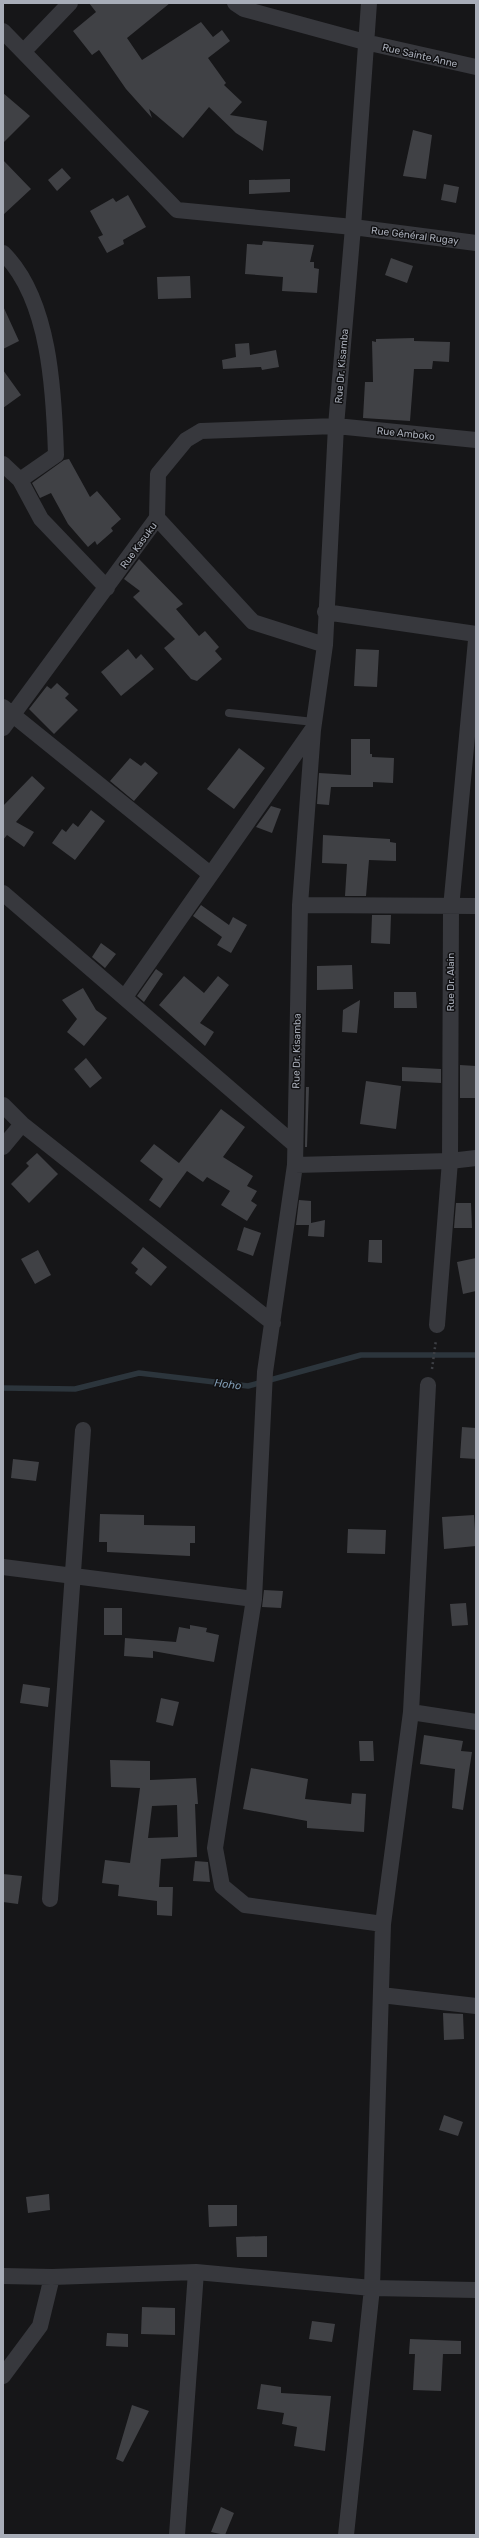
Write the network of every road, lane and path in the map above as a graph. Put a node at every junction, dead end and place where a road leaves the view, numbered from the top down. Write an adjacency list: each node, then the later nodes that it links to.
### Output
1 (70, 3): 6 (street)
2 (235, 3): 5 (street, Rue Sainte Anne)
3 (368, 3): 5 (street, Rue Dr. Kisamba)
4 (3, 31): 6 (street, Rue Général Rugay)
5 (365, 42): 7 (street, Rue Sainte Anne); 8 (street, Rue Dr. Kisamba)
6 (24, 52): 8 (street, Rue Général Rugay)
7 (476, 67)
8 (353, 227): 9 (street, Rue Général Rugay); 11 (street, Rue Dr. Kisamba)
9 (476, 242)
10 (3, 253): 14 (street)
11 (336, 426): 12 (street, Rue Amboko); 15 (street, Rue Kasuku); 17 (street, Rue Dr. Kisamba)
12 (476, 440)
13 (3, 464): 14 (street)
14 (20, 480): 16 (street)
15 (157, 518): 16 (street, Rue Kasuku); 20 (street)
16 (107, 588): 22 (street, Rue Kasuku)
17 (325, 612): 18 (street); 20 (street, Rue Dr. Kisamba)
18 (476, 634)
19 (476, 640): 28 (street, Rue Dr. Alain)
20 (325, 645): 23 (street, Rue Dr. Kisamba)
21 (229, 713): 23 (lane)
22 (6, 717): 24 (street)
23 (313, 726): 24 (street, Rue Dr. Kisamba); 26 (street, Rue Dr. Kisamba)
24 (210, 874): 29 (street, Rue Dr. Kisamba)
25 (3, 893): 29 (street)
26 (300, 905): 28 (street); 32 (street, Rue Dr. Kisamba)
27 (476, 906): 28 (street)
28 (451, 908): 35 (street, Rue Dr. Alain)
29 (125, 998): 32 (street)
30 (3, 1105): 31 (street)
31 (22, 1124): 33 (street); 37 (street)
32 (294, 1144): 36 (street, Rue Dr. Kisamba)
33 (3, 1147)
34 (476, 1158): 35 (street)
35 (450, 1161): 36 (street); 38 (street, Rue Dr. Alain)
36 (295, 1165): 37 (street, Rue Dr. Kisamba)
37 (273, 1323): 45 (street, Rue Dr. Kisamba)
38 (437, 1325)
39 (436, 1345): 40 (path)
40 (434, 1359)
41 (428, 1385): 46 (street)
42 (83, 1430): 44 (street)
43 (3, 1567): 44 (street)
44 (74, 1576): 45 (street); 48 (street)
45 (254, 1599): 49 (street, Rue Dr. Kisamba)
46 (411, 1712): 47 (street); 49 (street)
47 (476, 1722)
48 (50, 1899)
49 (383, 1924): 50 (street)
50 (381, 1995): 51 (street); 55 (street)
51 (476, 2006)
52 (196, 2272): 54 (street); 55 (street); 58 (street)
53 (3, 2276): 54 (street)
54 (52, 2277): 57 (street)
55 (372, 2288): 56 (street); 59 (street)
56 (476, 2290)
57 (3, 2376)
58 (177, 2535)
59 (346, 2535)

